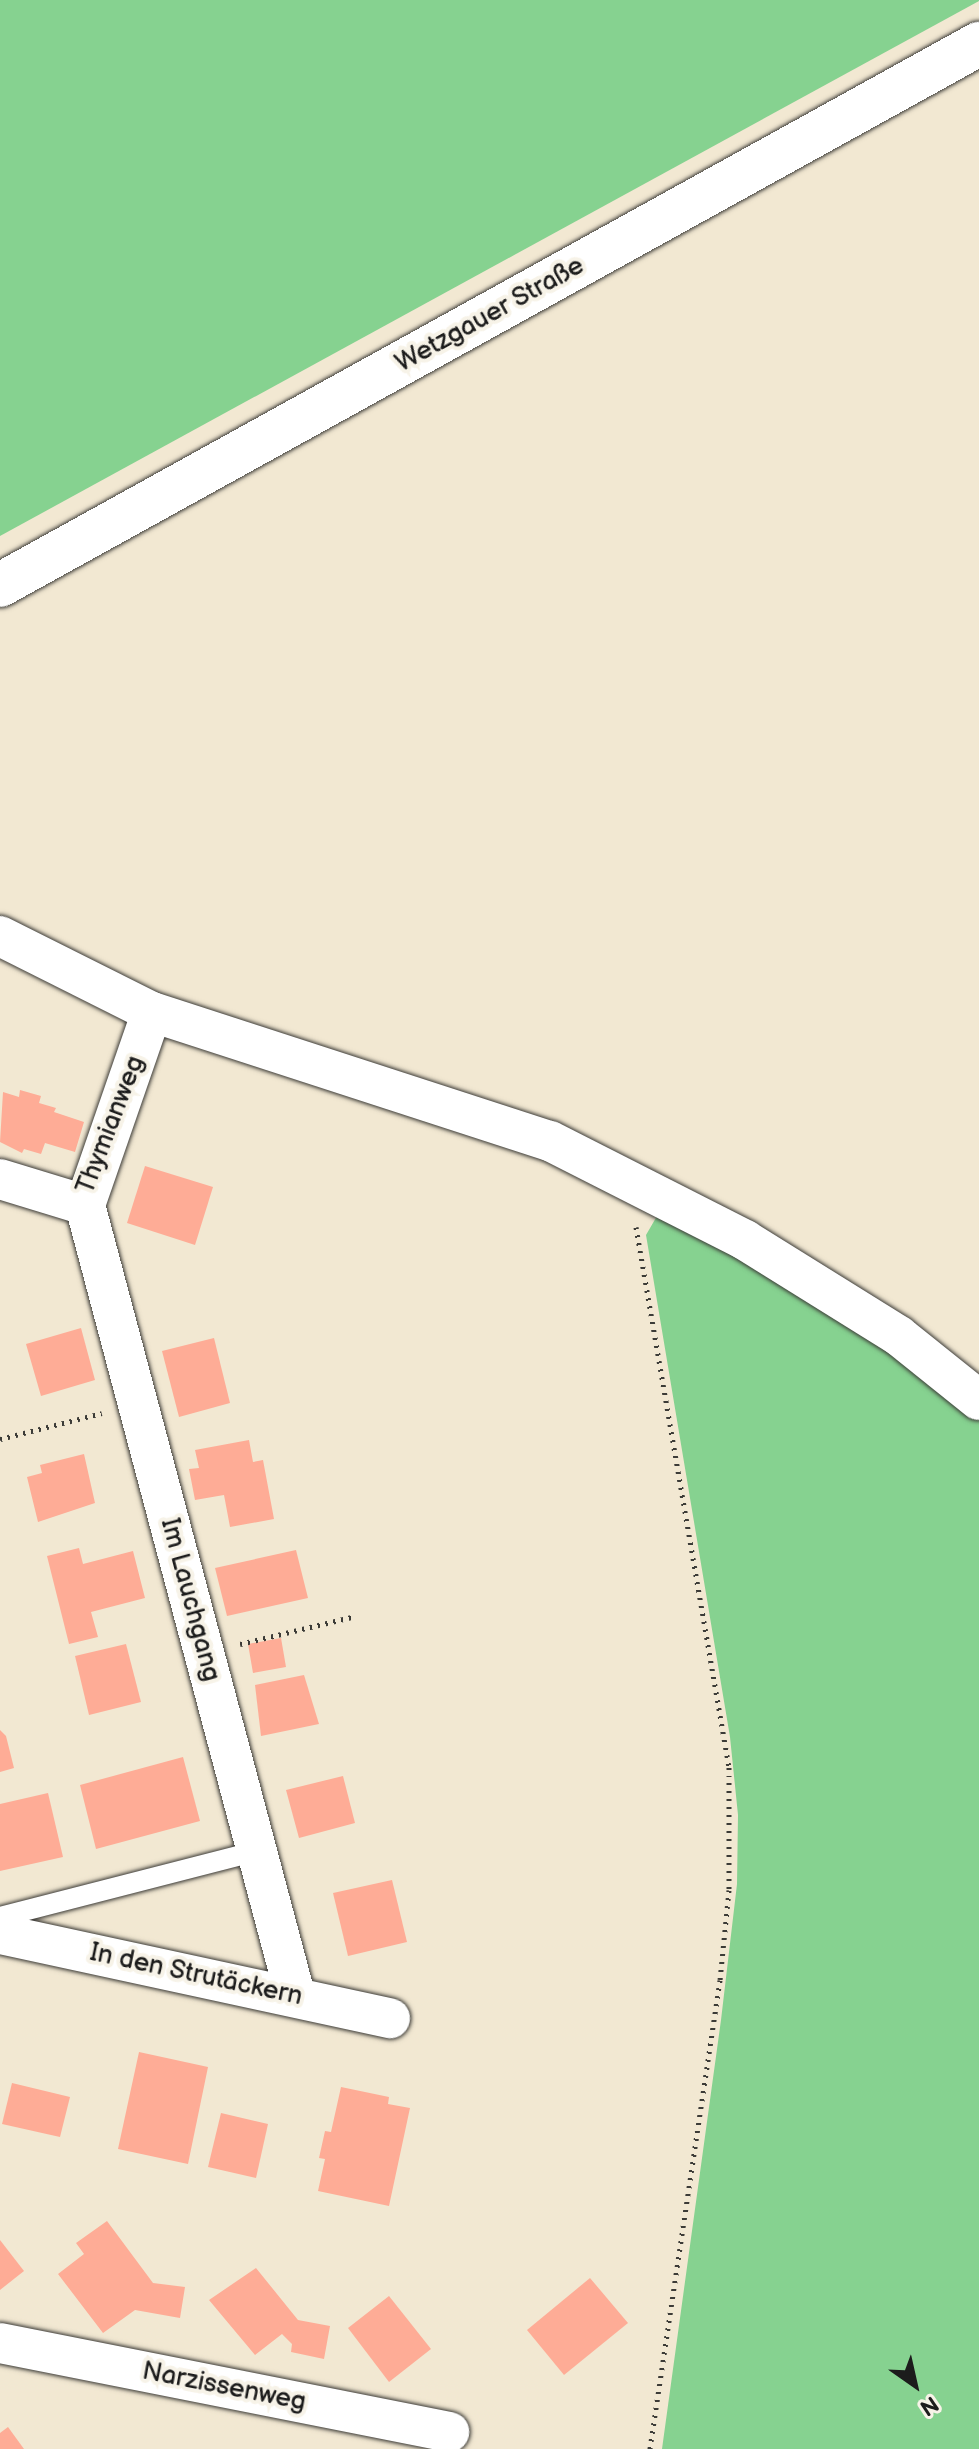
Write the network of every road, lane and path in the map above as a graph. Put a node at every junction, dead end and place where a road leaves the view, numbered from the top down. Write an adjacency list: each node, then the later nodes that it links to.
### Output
1 (979, 44): 2 (street, Wetzgauer Straße)
2 (0, 585)
3 (0, 936): 4 (street)
4 (152, 1012): 6 (street); 7 (street, Thymianweg)
5 (0, 1179): 7 (street, Thymianweg)
6 (643, 1188): 8 (street); 20 (path)
7 (85, 1205): 9 (street, Im Lauchgang)
8 (979, 1400)
9 (138, 1404): 10 (path); 12 (street, Im Lauchgang)
10 (0, 1439)
11 (352, 1617): 12 (path)
12 (204, 1652): 13 (street, Im Lauchgang)
13 (257, 1851): 14 (lane); 16 (street, Im Lauchgang)
14 (0, 1917)
15 (0, 1934): 16 (street, In den Strutäckern)
16 (295, 1995): 17 (street, In den Strutäckern)
17 (390, 2018)
18 (0, 2343): 19 (street, Narzissenweg)
19 (449, 2432)
20 (650, 2449)

